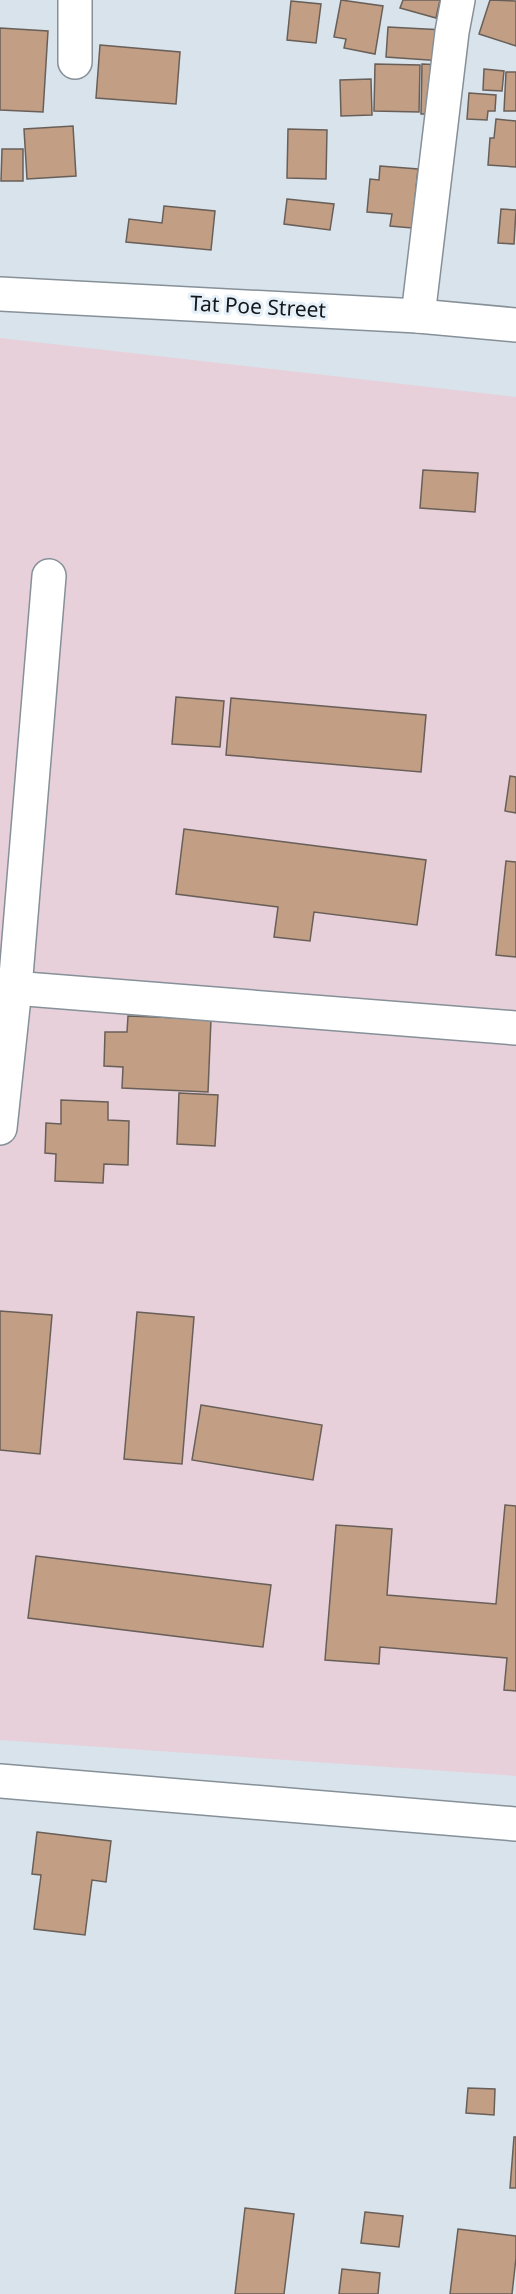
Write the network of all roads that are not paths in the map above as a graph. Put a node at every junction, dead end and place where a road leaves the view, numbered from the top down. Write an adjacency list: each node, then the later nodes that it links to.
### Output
1 (75, 0): 3 (street)
2 (458, 0): 5 (street)
3 (75, 62)
4 (0, 294): 5 (street, Tat Poe Street)
5 (418, 316): 6 (street, Tat Poe Street)
6 (516, 325)
7 (49, 576): 8 (street)
8 (7, 988): 9 (street); 10 (street)
9 (516, 1028)
10 (0, 1128)
11 (0, 1781): 12 (street)
12 (516, 1824)

